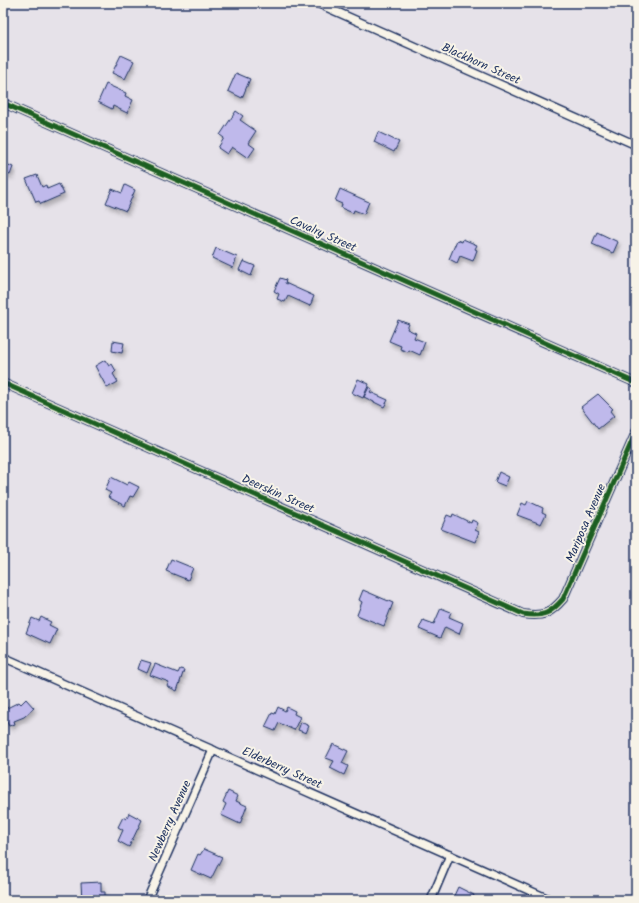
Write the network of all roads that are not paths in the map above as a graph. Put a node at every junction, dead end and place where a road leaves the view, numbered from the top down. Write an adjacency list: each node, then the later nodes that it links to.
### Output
1 (317, 3): 3 (street, Blackhorn Street)
2 (3, 103): 5 (street, Cavalry Street)
3 (636, 144)
4 (3, 383): 7 (street, Deerskin Street)
5 (636, 383)
6 (636, 432): 7 (street, Mariposa Avenue)
7 (545, 614)
8 (3, 657): 9 (street, Elderberry Street)
9 (214, 750): 10 (street, Elderberry Street); 11 (street, Newberry Avenue)
10 (450, 855): 12 (street); 13 (street, Elderberry Street)
11 (147, 900)
12 (431, 900)
13 (551, 900)

